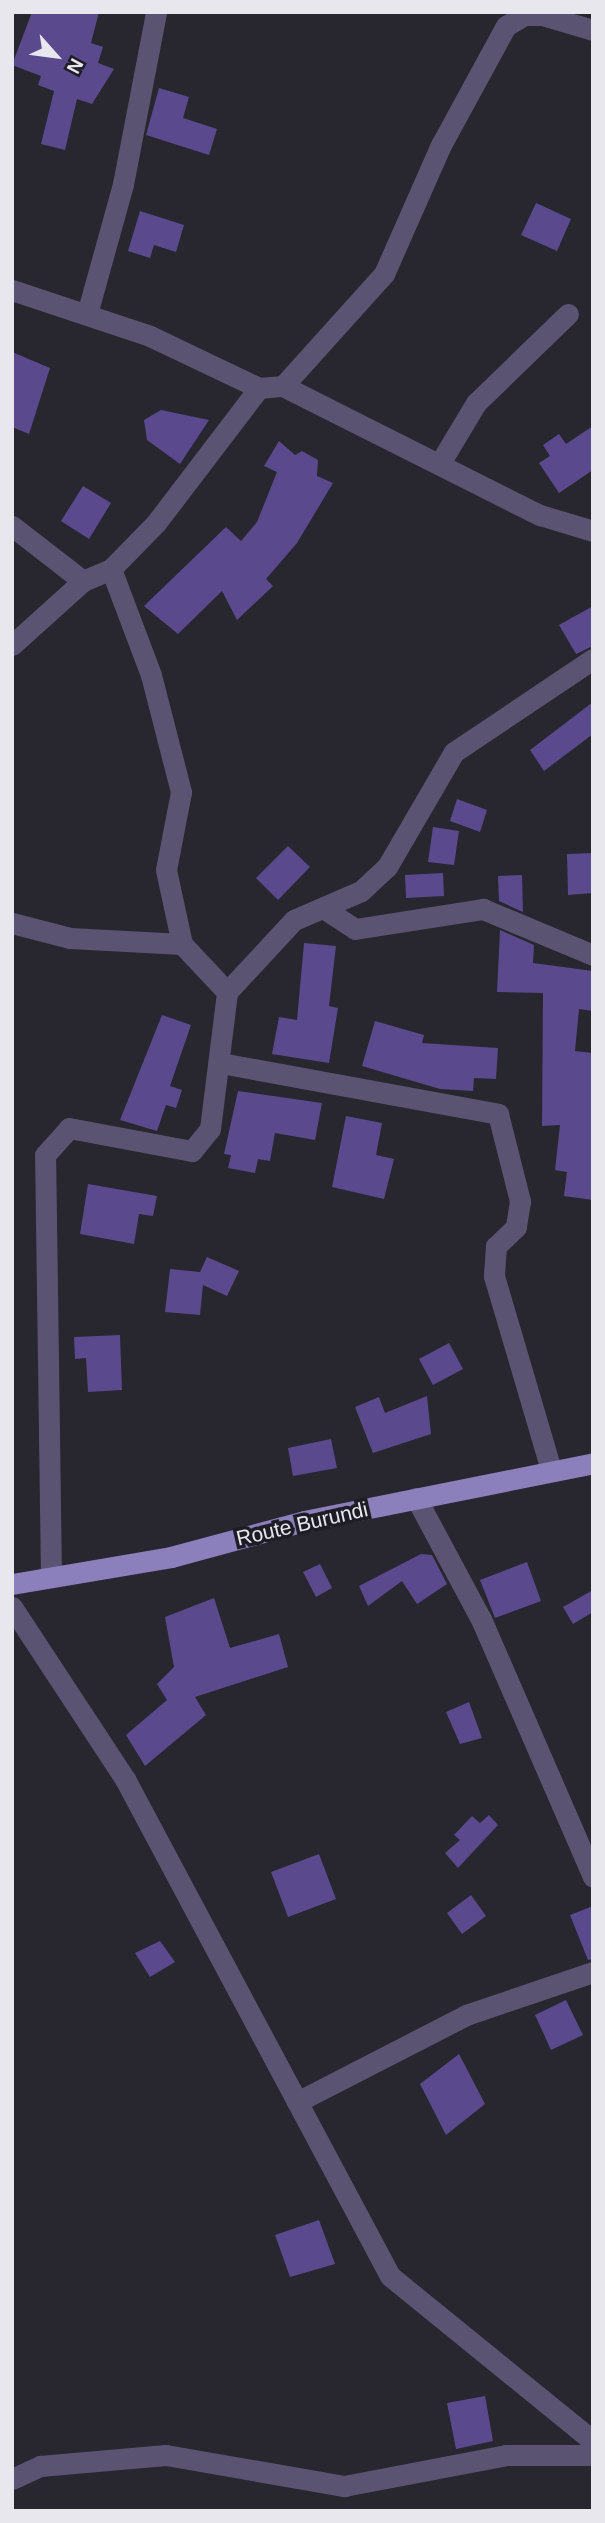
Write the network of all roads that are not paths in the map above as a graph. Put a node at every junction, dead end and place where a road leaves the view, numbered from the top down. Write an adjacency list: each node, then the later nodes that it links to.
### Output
1 (156, 12): 4 (street)
2 (593, 30): 6 (street)
3 (12, 290): 4 (street)
4 (87, 314): 7 (street)
5 (568, 314): 8 (street)
6 (283, 386): 7 (street); 8 (street)
7 (260, 388): 11 (street)
8 (440, 463): 10 (street)
9 (12, 526): 12 (street)
10 (593, 531)
11 (111, 569): 12 (street); 17 (street)
12 (83, 581): 13 (street)
13 (12, 645)
14 (593, 659): 15 (street)
15 (323, 908): 18 (street); 19 (street)
16 (12, 923): 17 (street)
17 (183, 944): 19 (street)
18 (593, 955)
19 (227, 992): 20 (street)
20 (221, 1063): 22 (street); 24 (street)
21 (593, 1464): 22 (main road, Route Burundi)
22 (551, 1470): 23 (main road, Route Burundi)
23 (416, 1498): 24 (main road, Route Burundi); 27 (street)
24 (51, 1577): 25 (main road, Route Burundi)
25 (12, 1584)
26 (12, 1607): 29 (street)
27 (593, 1877)
28 (593, 1972): 29 (street)
29 (297, 2102): 30 (street)
30 (593, 2441)
31 (593, 2455): 32 (street)
32 (12, 2479)

